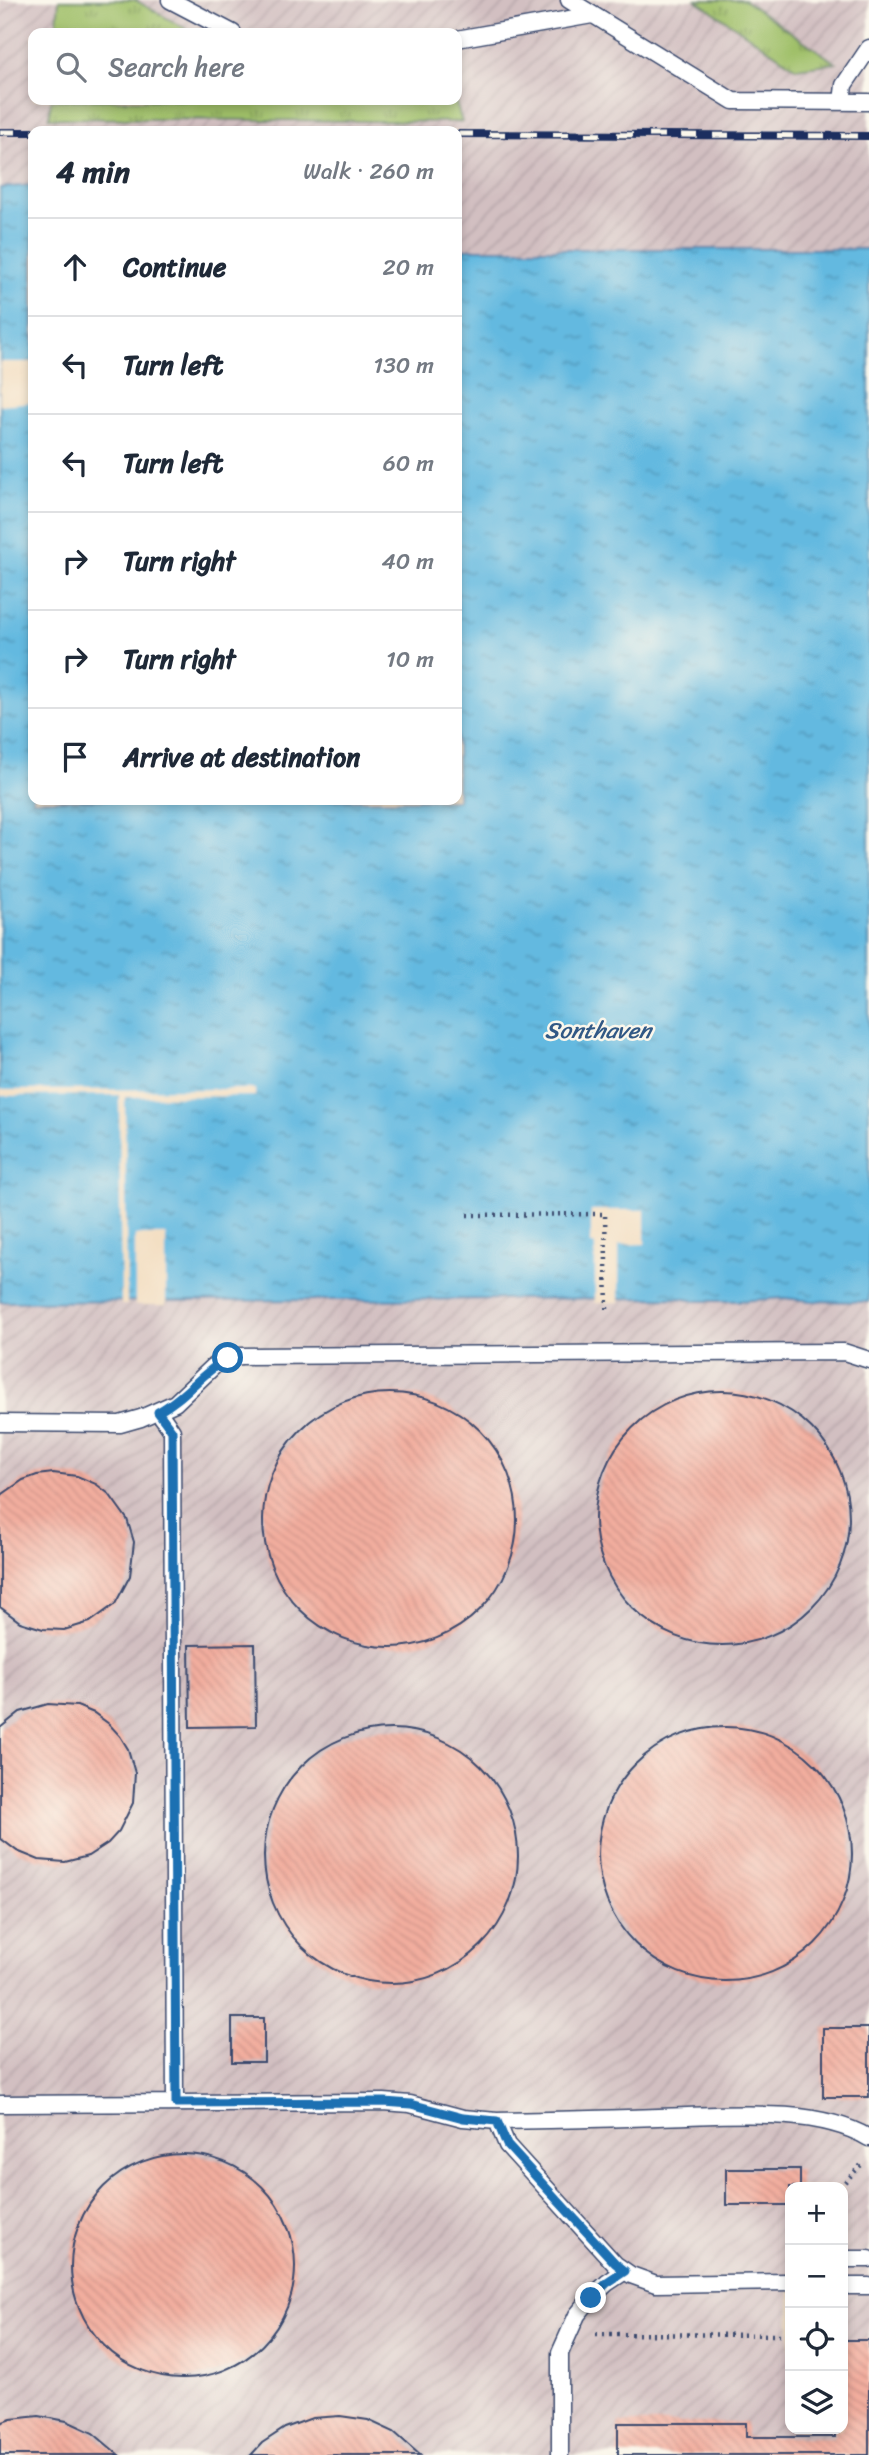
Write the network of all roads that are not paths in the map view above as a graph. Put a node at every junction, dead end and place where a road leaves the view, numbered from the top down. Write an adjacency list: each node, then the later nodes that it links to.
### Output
1 (170, 0): 4 (lane)
2 (569, 0): 3 (lane)
3 (592, 15): 5 (lane); 7 (lane)
4 (223, 28)
5 (462, 39)
6 (869, 48): 7 (lane)
7 (842, 102): 8 (lane)
8 (869, 103)
9 (869, 1360): 10 (lane)
10 (158, 1412): 11 (lane); 12 (lane)
11 (0, 1423)
12 (176, 2103): 13 (lane); 14 (lane)
13 (0, 2104)
14 (497, 2121): 15 (lane); 18 (lane)
15 (869, 2138)
16 (848, 2259): 17 (lane)
17 (869, 2259)
18 (625, 2271): 19 (lane); 22 (lane)
19 (785, 2282)
20 (848, 2286): 21 (lane)
21 (869, 2286)
22 (560, 2455)

